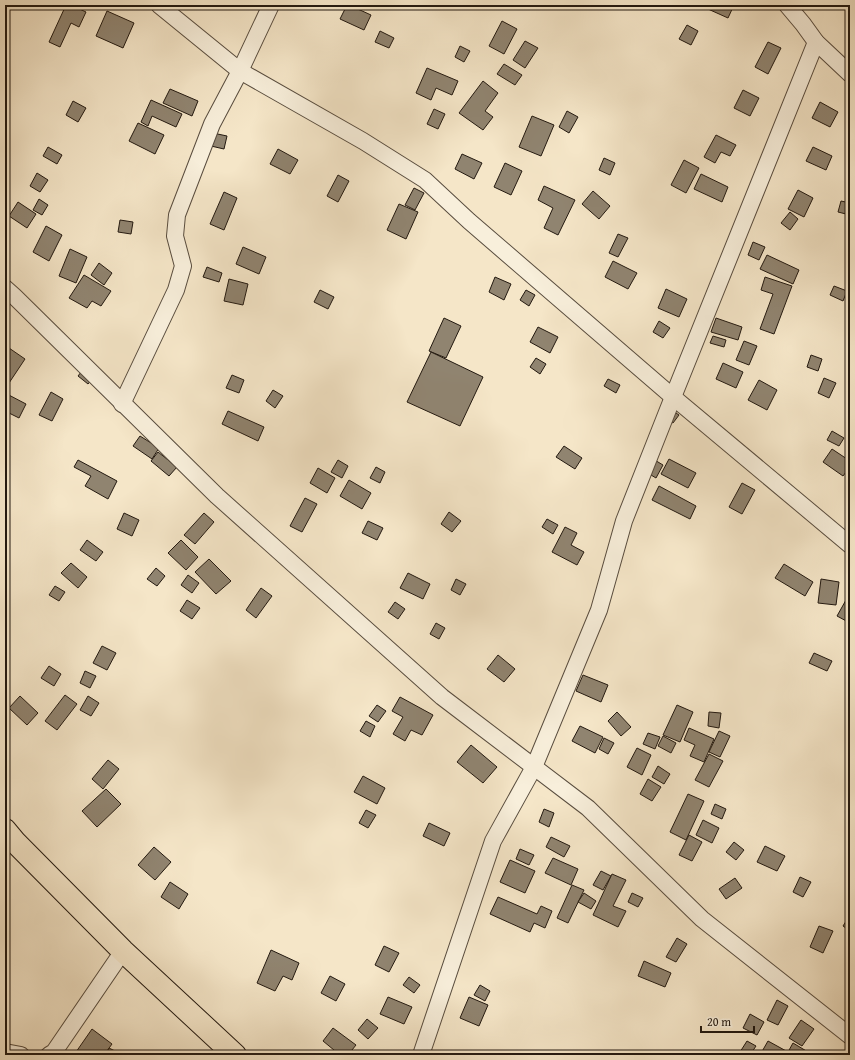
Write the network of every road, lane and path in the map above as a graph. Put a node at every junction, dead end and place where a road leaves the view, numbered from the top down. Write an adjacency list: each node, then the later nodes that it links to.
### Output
1 (159, 5): 5 (street)
2 (271, 5): 5 (street)
3 (787, 5): 4 (street)
4 (816, 42): 6 (street); 8 (street)
5 (240, 71): 8 (street); 9 (street)
6 (850, 74)
7 (5, 288): 9 (street)
8 (673, 397): 10 (street); 11 (street)
9 (122, 404): 11 (street)
10 (850, 545)
11 (534, 767): 14 (street); 19 (street)
12 (5, 830): 13 (main road)
13 (123, 951): 17 (street); 18 (main road)
14 (850, 1036)
15 (5, 1052): 16 (street)
16 (21, 1055)
17 (48, 1055)
18 (235, 1055)
19 (421, 1055)

